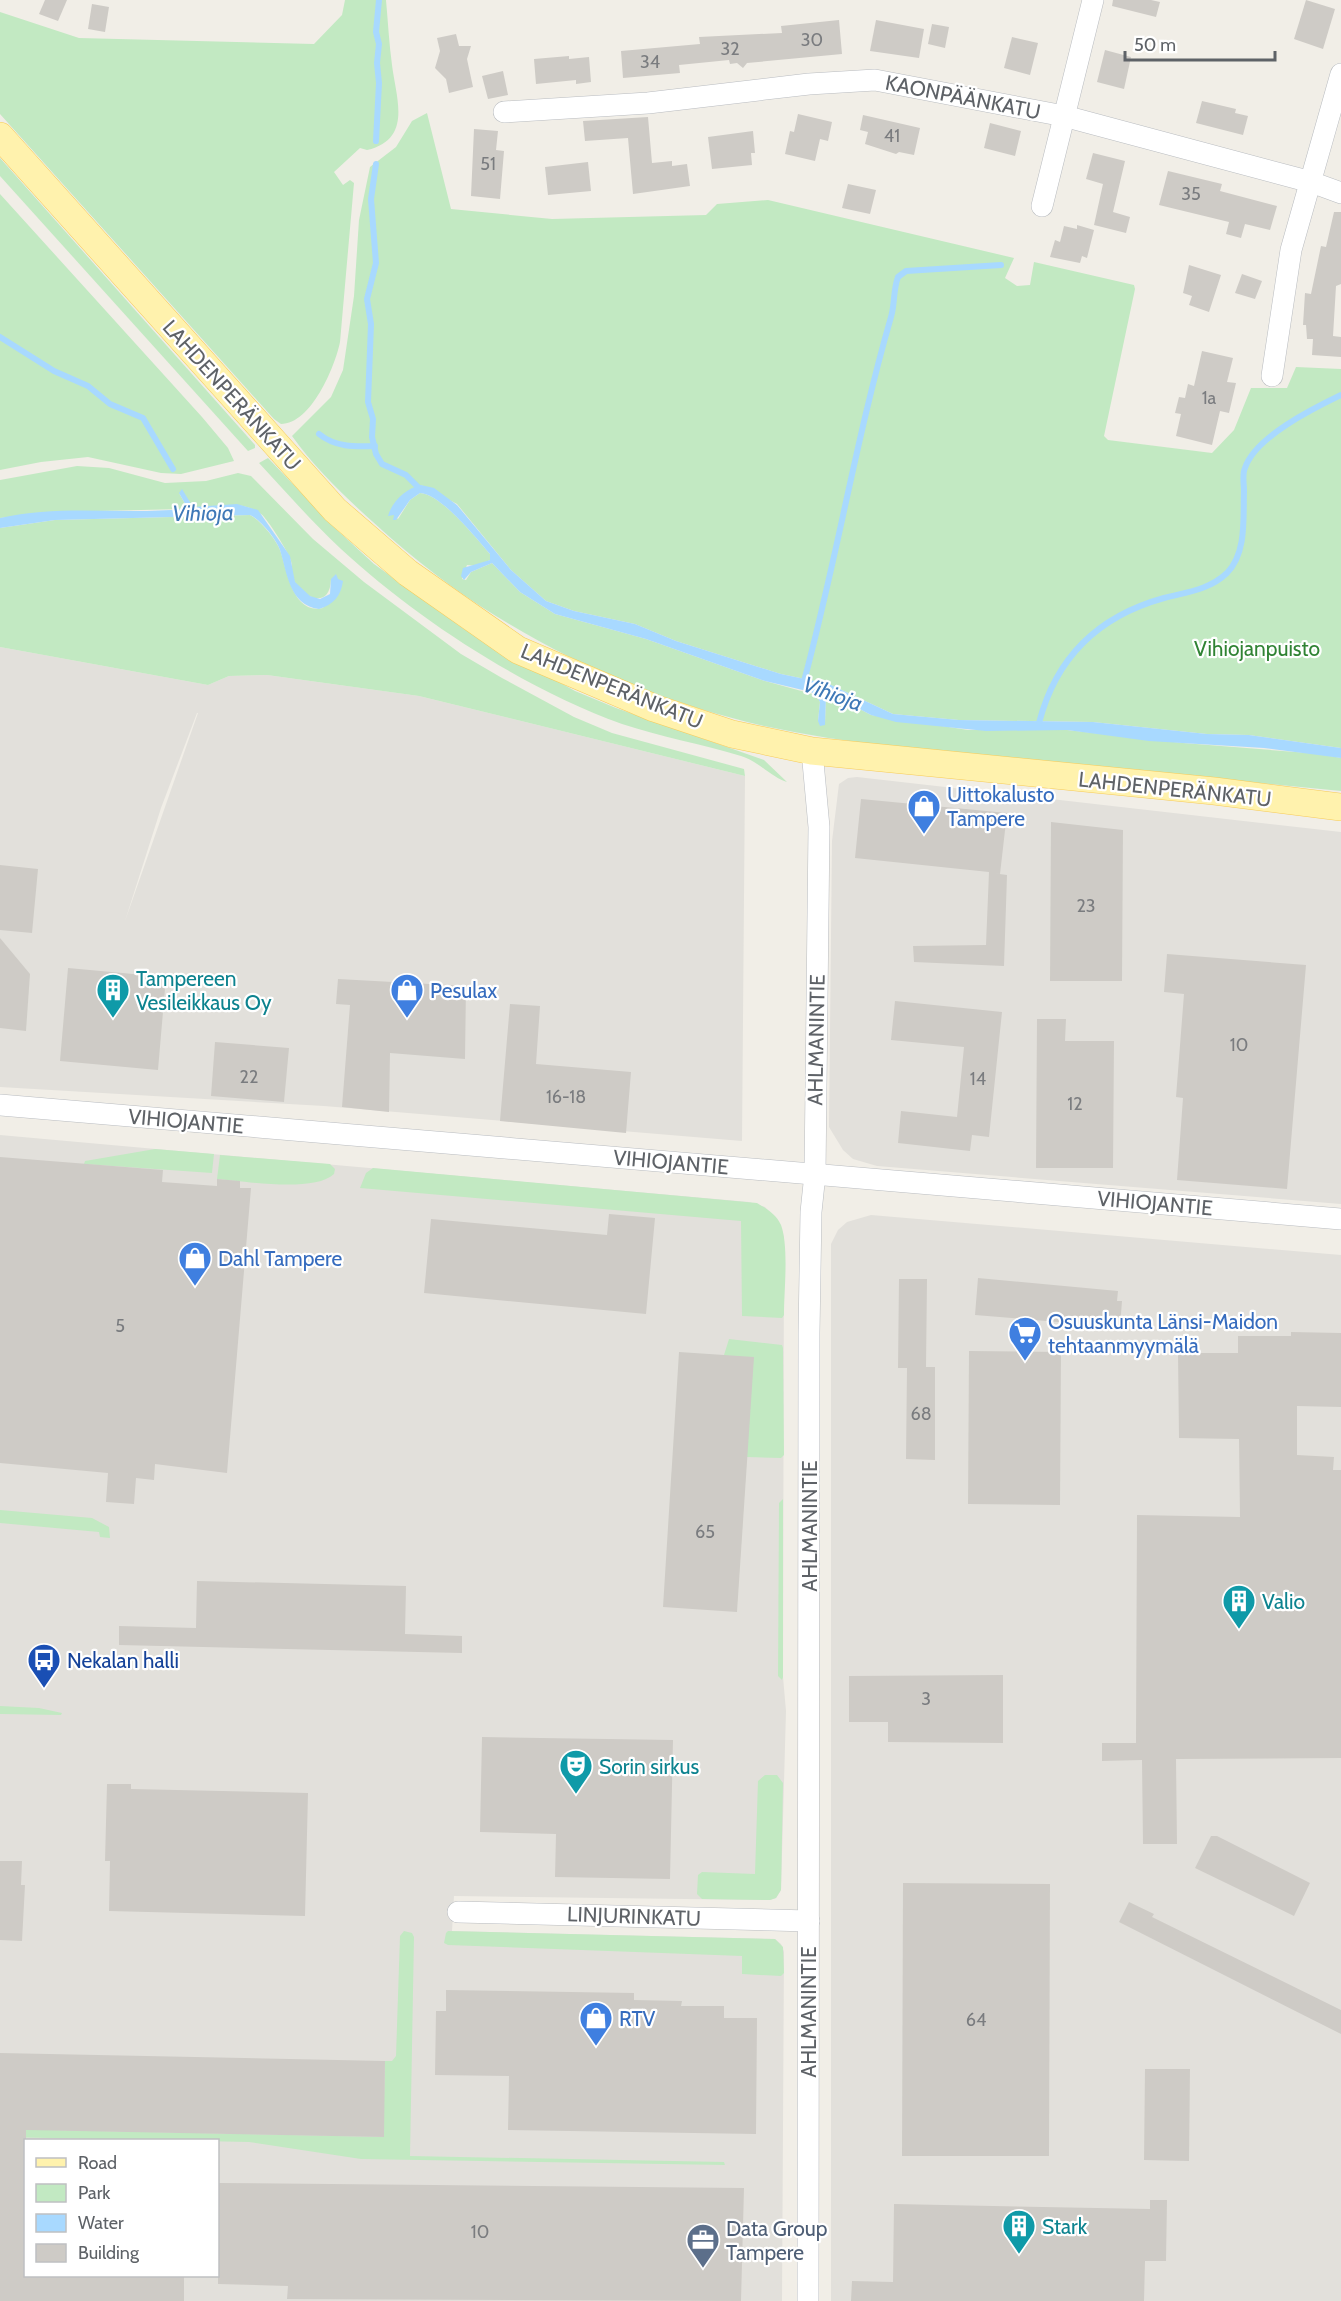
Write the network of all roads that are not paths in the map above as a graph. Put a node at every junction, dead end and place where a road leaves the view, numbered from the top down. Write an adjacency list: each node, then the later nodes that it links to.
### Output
1 (1093, 0): 4 (street)
2 (1341, 74): 6 (street)
3 (504, 112): 4 (street, KAONPÄÄNKATU)
4 (1064, 116): 6 (street, KAONPÄÄNKATU); 8 (street)
5 (4, 143): 10 (main road, LAHDENPERÄNKATU)
6 (1311, 182): 7 (street, KAONPÄÄNKATU); 9 (street)
7 (1341, 193)
8 (1042, 206)
9 (1272, 376)
10 (812, 751): 11 (main road, LAHDENPERÄNKATU); 13 (street, AHLMANINTIE)
11 (1341, 807)
12 (0, 1105): 13 (street, VIHIOJANTIE)
13 (815, 1174): 14 (street, VIHIOJANTIE); 16 (street, AHLMANINTIE)
14 (1341, 1219)
15 (458, 1912): 16 (street, LINJURINKATU)
16 (809, 1921): 17 (street, AHLMANINTIE)
17 (808, 2301)

